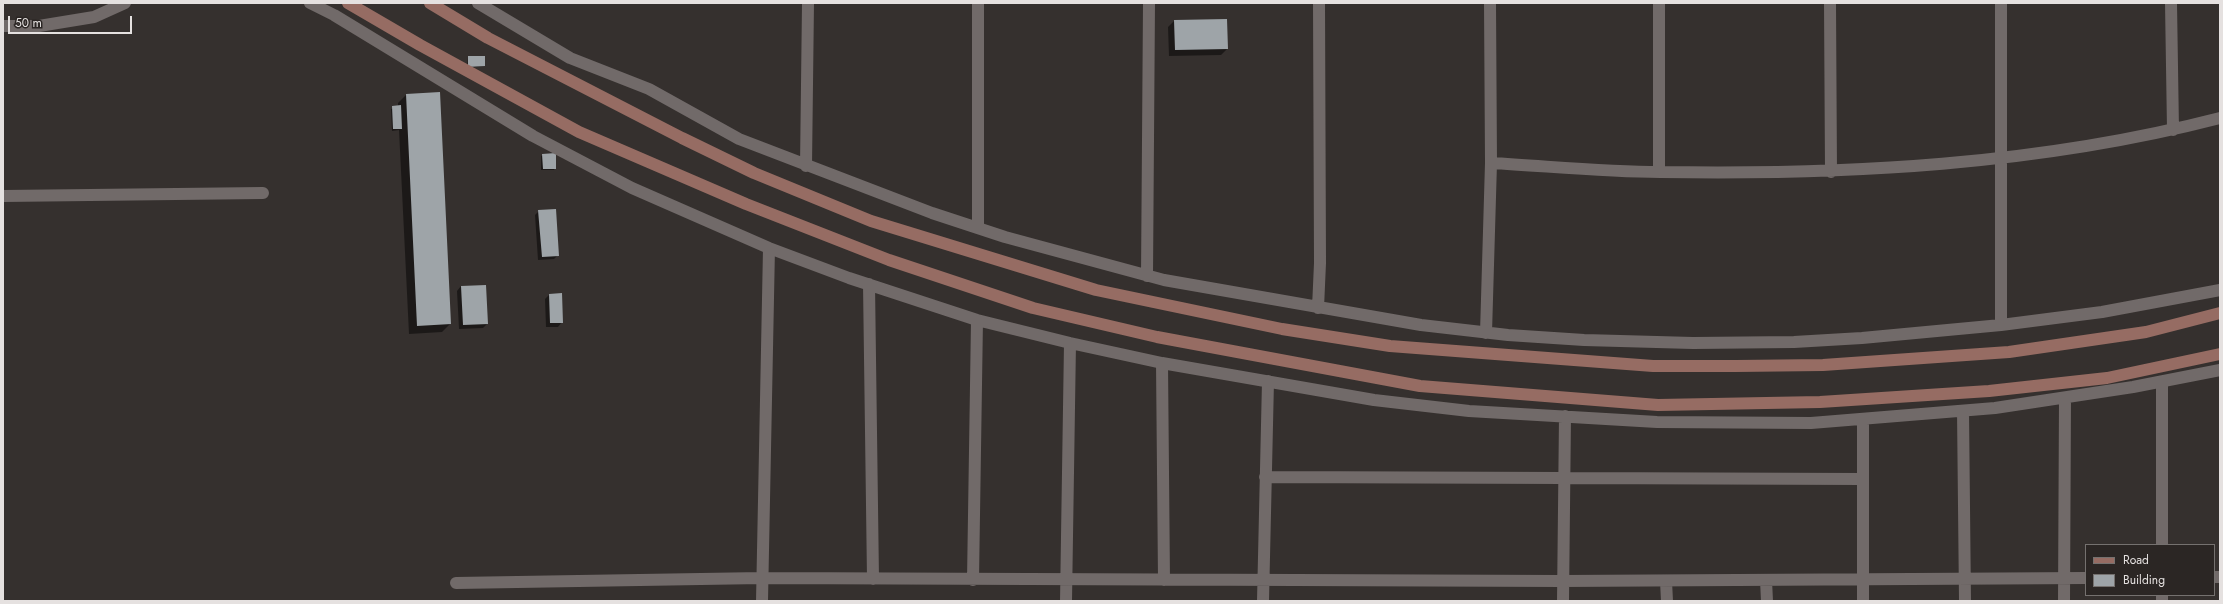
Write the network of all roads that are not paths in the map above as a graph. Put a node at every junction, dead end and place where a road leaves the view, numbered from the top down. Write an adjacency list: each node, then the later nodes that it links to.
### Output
1 (125, 3): 15 (street)
2 (310, 3): 26 (street)
3 (348, 3): 36 (main road)
4 (430, 3): 31 (main road)
5 (478, 3): 20 (street)
6 (808, 3): 20 (street)
7 (978, 3): 25 (street)
8 (1149, 3): 27 (street)
9 (1319, 3): 30 (street)
10 (1490, 3): 19 (street)
11 (1659, 3): 21 (street)
12 (1830, 3): 22 (street)
13 (2001, 3): 18 (street)
14 (2171, 3): 17 (street)
15 (3, 26)
16 (2220, 118): 17 (street)
17 (2173, 130): 18 (street)
18 (2000, 159): 22 (street); 33 (street)
19 (1491, 163): 21 (street); 34 (street)
20 (806, 166): 25 (street)
21 (1658, 172): 22 (street)
22 (1831, 172)
23 (264, 193): 24 (street)
24 (3, 196)
25 (978, 228): 27 (street)
26 (769, 248): 28 (street); 49 (street)
27 (1147, 276): 30 (street)
28 (869, 284): 32 (street); 52 (street)
29 (2220, 290): 33 (street)
30 (1318, 308): 34 (street)
31 (2220, 313)
32 (977, 320): 35 (street); 54 (street)
33 (2001, 325): 34 (street)
34 (1486, 333)
35 (1070, 343): 37 (street); 55 (street)
36 (2220, 354)
37 (1162, 363): 39 (street); 56 (street)
38 (2220, 370): 40 (street)
39 (1268, 381): 43 (street); 45 (street)
40 (2162, 382): 41 (street); 48 (street)
41 (2065, 398): 42 (street); 50 (street)
42 (1963, 411): 44 (street); 53 (street)
43 (1565, 416): 44 (street); 46 (street)
44 (1863, 419): 47 (street)
45 (1266, 477): 46 (street); 57 (street)
46 (1564, 478): 47 (street); 60 (street)
47 (1863, 479): 59 (street)
48 (2162, 544)
49 (762, 578): 52 (street); 62 (street); 63 (street)
50 (2064, 578): 51 (street); 53 (street); 71 (street)
51 (2085, 578)
52 (874, 579): 54 (street)
53 (1965, 579): 59 (street); 70 (street)
54 (973, 580): 55 (street)
55 (1065, 580): 56 (street); 64 (street)
56 (1164, 580): 57 (street)
57 (1263, 580): 60 (street); 65 (street)
58 (1766, 580): 59 (street); 61 (street); 68 (street)
59 (1863, 580): 69 (street)
60 (1562, 581): 61 (street); 66 (street)
61 (1666, 581): 67 (street)
62 (456, 583)
63 (762, 601)
64 (1066, 601)
65 (1263, 601)
66 (1563, 601)
67 (1666, 601)
68 (1767, 601)
69 (1863, 601)
70 (1965, 601)
71 (2064, 601)

